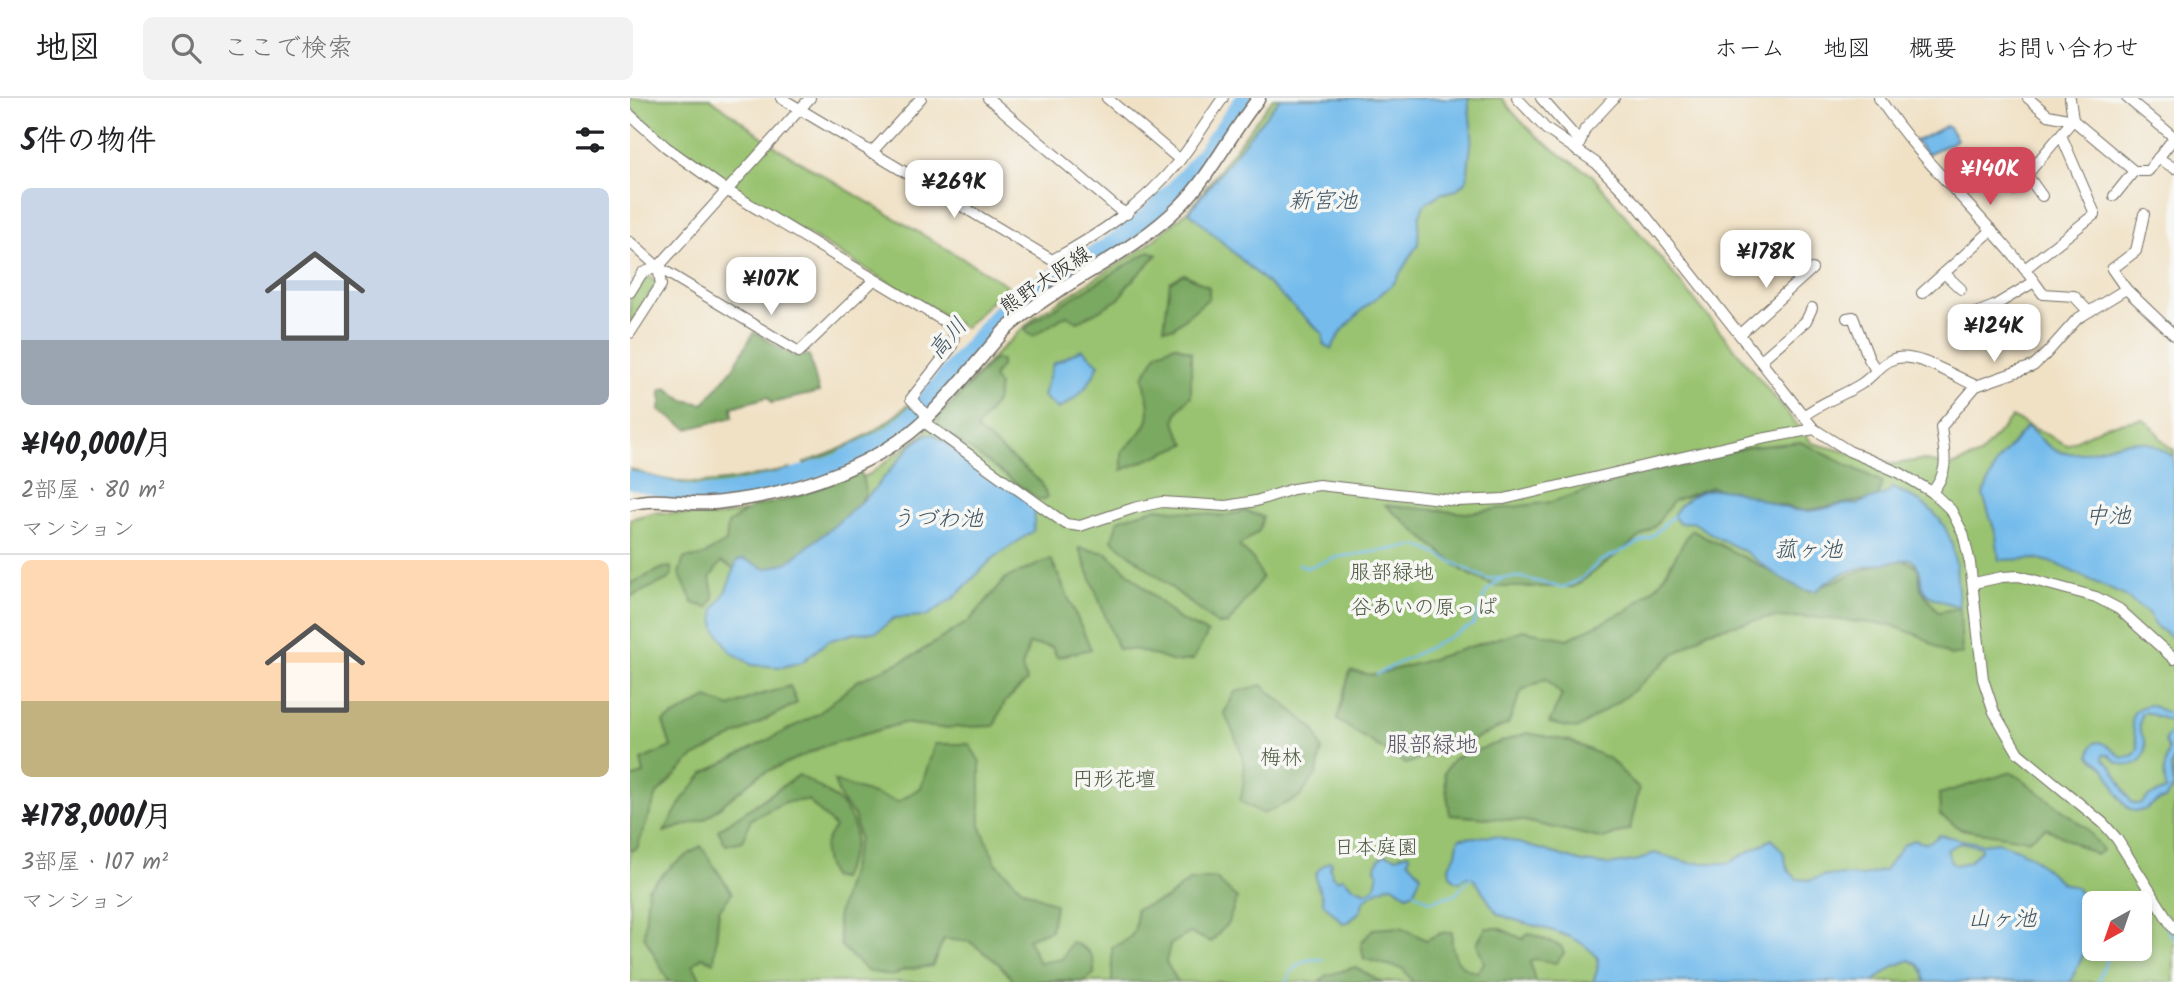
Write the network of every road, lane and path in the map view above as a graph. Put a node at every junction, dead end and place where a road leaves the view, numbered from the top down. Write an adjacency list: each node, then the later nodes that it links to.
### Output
1 (782, 98): 15 (street)
2 (810, 98): 15 (street)
3 (921, 98): 21 (street)
4 (988, 98): 31 (street)
5 (1107, 98): 23 (street)
6 (1223, 98): 23 (street)
7 (1259, 98): 55 (main road, 熊野大阪線)
8 (1517, 98): 20 (street)
9 (1541, 98): 20 (street)
10 (1879, 98): 33 (street)
11 (2028, 98): 17 (street)
12 (2070, 98): 17 (street)
13 (2129, 98): 19 (street)
14 (1609, 100): 20 (street)
15 (799, 110): 21 (street); 27 (street)
16 (630, 115): 27 (street)
17 (2073, 120): 18 (street); 25 (street)
18 (2061, 135): 26 (street); 36 (street)
19 (2174, 138): 22 (street)
20 (1578, 146): 50 (street)
21 (871, 153): 31 (street)
22 (2158, 158): 24 (street); 25 (street)
23 (1180, 160): 31 (street)
24 (2174, 168)
25 (2134, 171): 30 (street)
26 (2027, 175): 28 (street); 29 (street)
27 (726, 190): 35 (street); 39 (street)
28 (2014, 190)
29 (2042, 196)
30 (2114, 196)
31 (1127, 214)
32 (2144, 214): 42 (street)
33 (1992, 230): 36 (street); 38 (street)
34 (630, 242): 35 (street)
35 (658, 267): 39 (street); 43 (street); 49 (street)
36 (2026, 268): 40 (street)
37 (1812, 269): 50 (street)
38 (1944, 273): 41 (street); 44 (street)
39 (874, 280): 55 (street)
40 (2034, 282): 46 (street); 48 (street)
41 (1961, 289)
42 (2126, 289): 46 (street); 51 (street)
43 (630, 292)
44 (1922, 293)
45 (1812, 308): 52 (street)
46 (2088, 312): 54 (street)
47 (1847, 318): 53 (street)
48 (1955, 321)
49 (630, 333)
50 (1740, 334): 52 (street)
51 (2174, 335)
52 (1761, 360): 56 (street)
53 (1876, 370): 54 (street); 56 (street)
54 (1976, 386): 58 (street)
55 (922, 412): 57 (street); 59 (main road, 熊野大阪線)
56 (1805, 415): 57 (street)
57 (1814, 429): 58 (street)
58 (1932, 492): 60 (street)
59 (630, 504)
60 (1974, 583): 61 (street); 62 (street)
61 (2174, 659)
62 (2174, 929)

